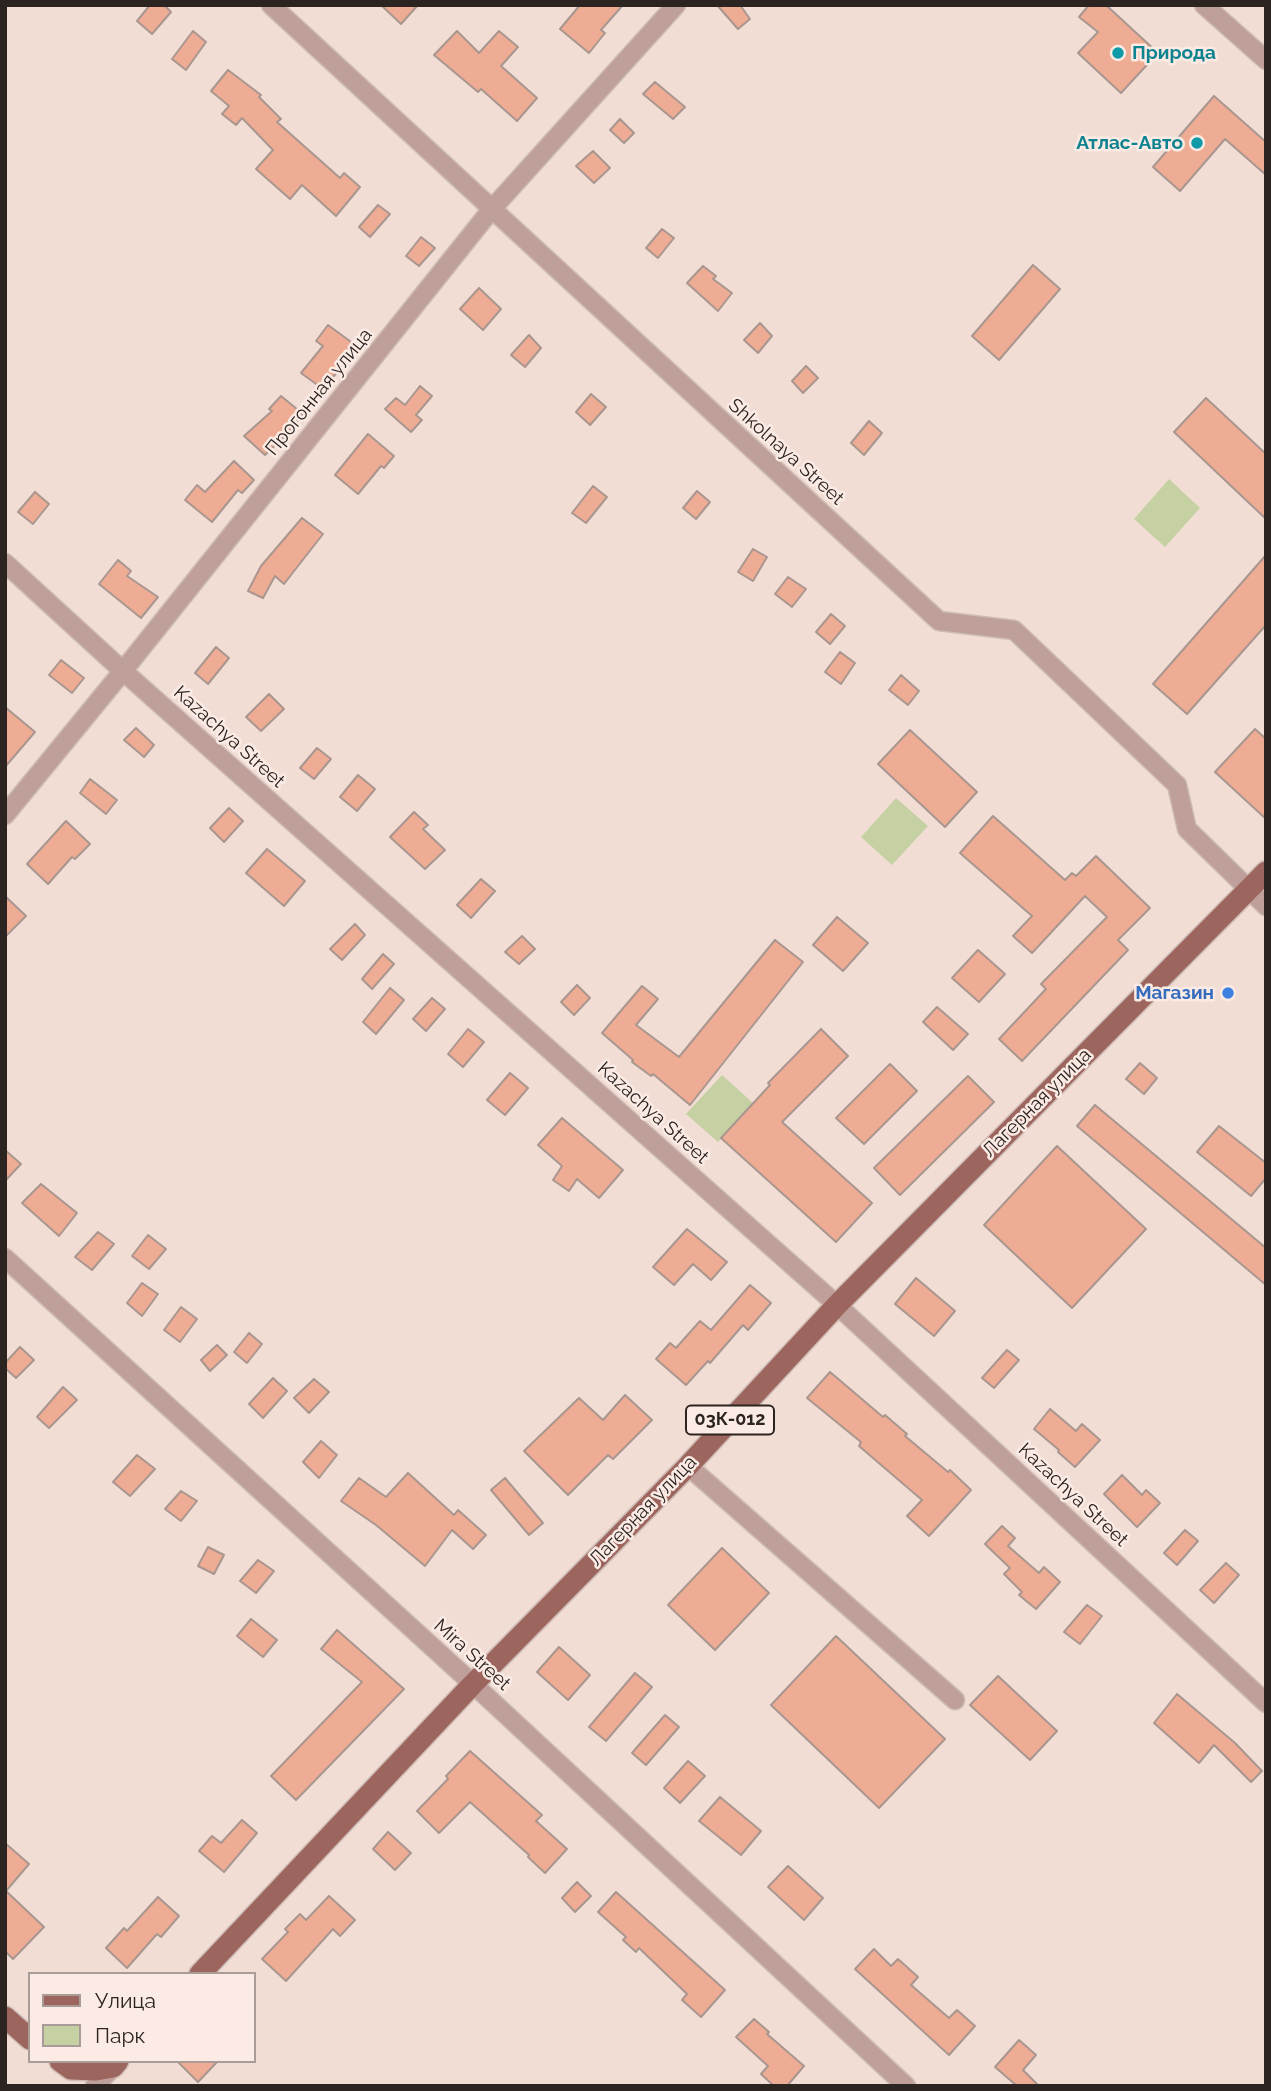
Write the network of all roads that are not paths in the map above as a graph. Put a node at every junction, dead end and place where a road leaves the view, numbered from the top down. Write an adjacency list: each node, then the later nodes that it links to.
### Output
1 (271, 5): 5 (street, Shkolnaya Street)
2 (676, 5): 5 (street, Прогонная улица)
3 (1204, 5): 4 (street)
4 (1266, 60)
5 (491, 210): 7 (street, Прогонная улица); 10 (street, Shkolnaya Street)
6 (5, 563): 7 (street, Kazachya Street)
7 (123, 671): 8 (street, Прогонная улица); 13 (street, Kazachya Street)
8 (5, 815)
9 (1266, 872): 10 (main road, Лагерная улица / 03К-012)
10 (1248, 890): 11 (street, Shkolnaya Street); 13 (main road, Лагерная улица / 03К-012)
11 (1266, 906)
12 (5, 1258): 15 (street, Mira Street)
13 (837, 1305): 14 (main road, Лагерная улица / 03К-012); 17 (street, Kazachya Street)
14 (688, 1466): 15 (main road, Лагерная улица / 03К-012); 16 (street)
15 (473, 1684): 18 (main road, Лагерная улица / 03К-012); 24 (street, Mira Street)
16 (956, 1700)
17 (1266, 1703)
18 (202, 1972)
19 (5, 2017): 20 (main road)
20 (28, 2037)
21 (116, 2064): 22 (main road); 23 (street)
22 (72, 2072)
23 (95, 2086)
24 (906, 2086)

